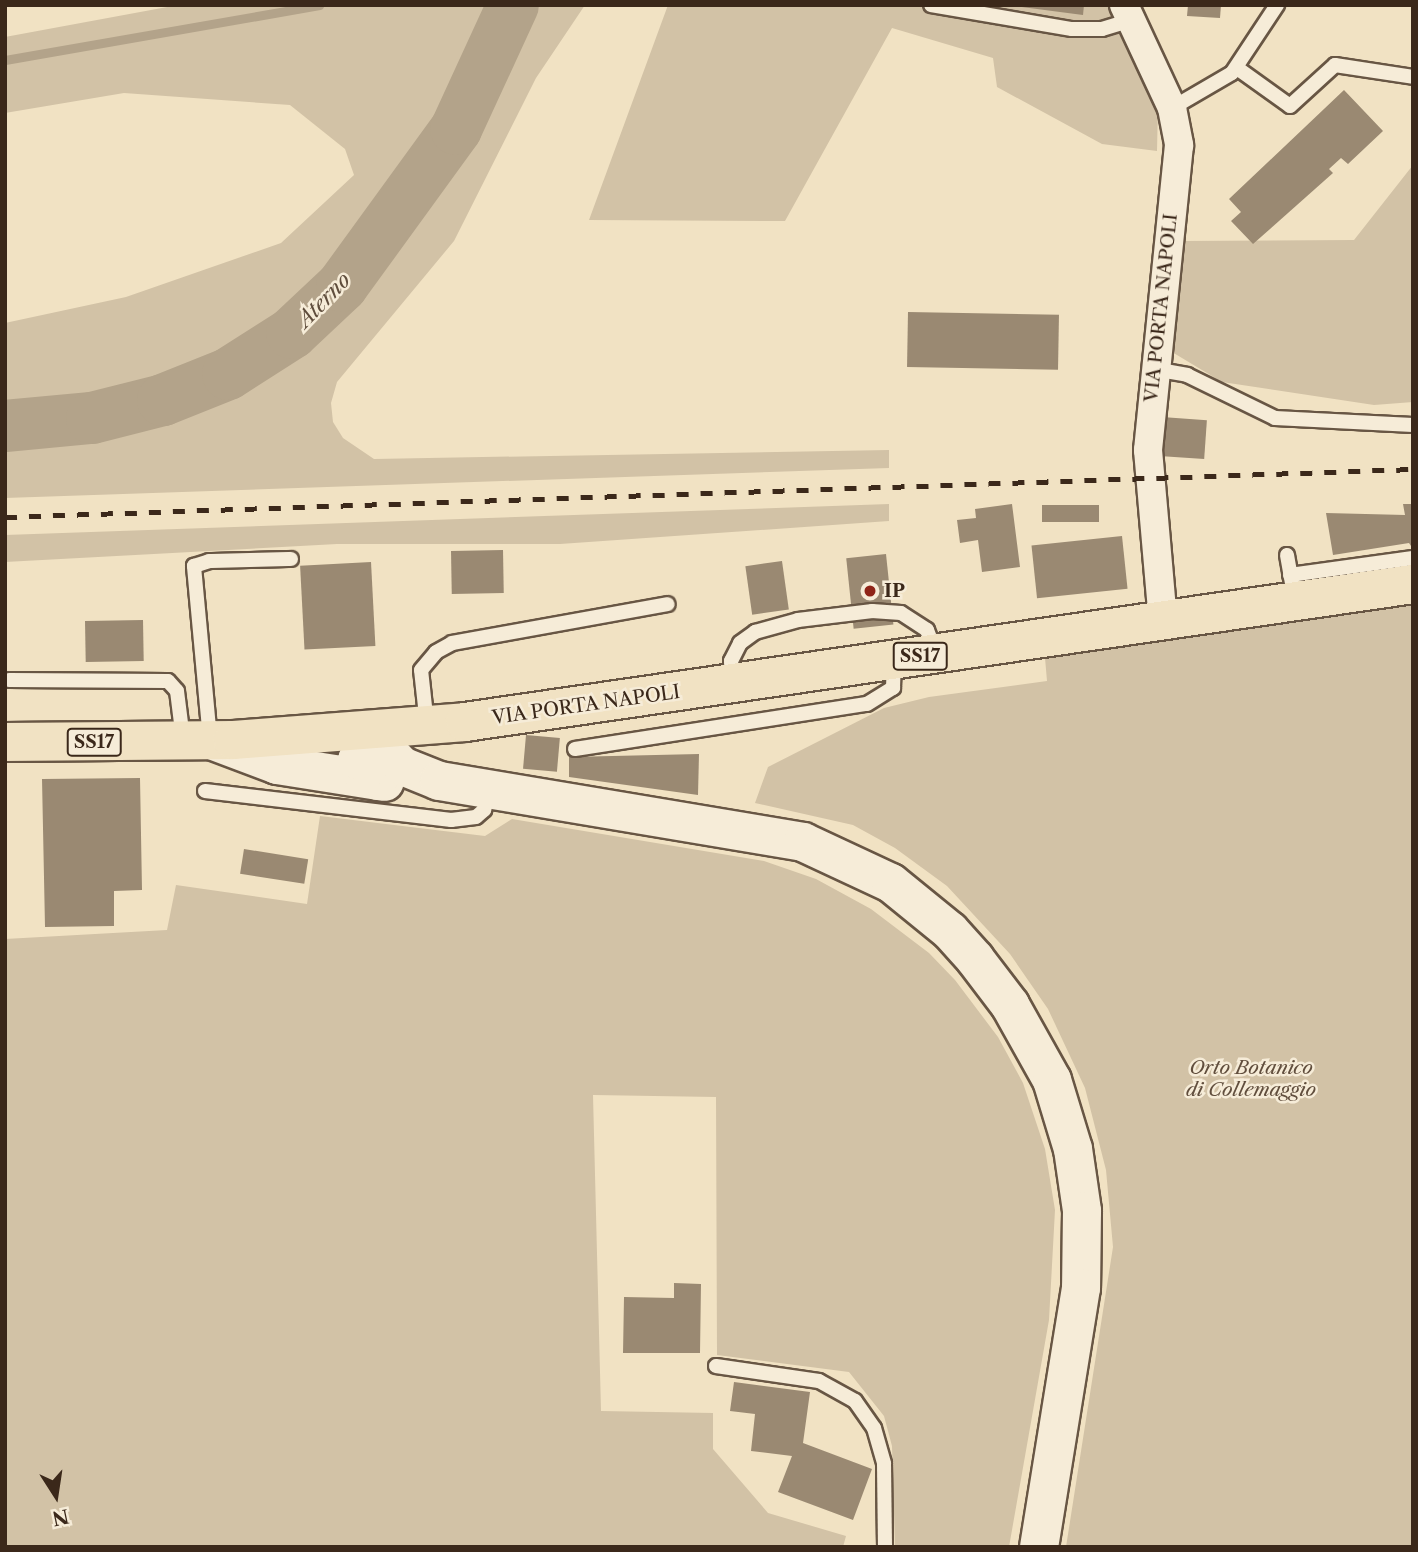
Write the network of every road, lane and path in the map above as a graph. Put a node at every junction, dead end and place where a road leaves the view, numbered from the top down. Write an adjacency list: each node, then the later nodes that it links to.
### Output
1 (931, 5): 3 (lane)
2 (1277, 5): 4 (lane)
3 (1128, 12): 6 (street, VIA PORTA NAPOLI)
4 (1237, 68): 5 (lane); 6 (lane)
5 (1413, 77)
6 (1172, 108): 7 (street, VIA PORTA NAPOLI)
7 (1153, 369): 8 (lane); 15 (street, VIA PORTA NAPOLI)
8 (1413, 425)
9 (1287, 555): 13 (lane)
10 (1413, 558): 13 (lane)
11 (291, 559): 22 (lane)
12 (1413, 584): 13 (main road, VIA PORTA NAPOLI / SS17)
13 (1292, 589): 15 (main road, VIA PORTA NAPOLI / SS17)
14 (668, 604): 20 (lane)
15 (1163, 622): 16 (main road, VIA PORTA NAPOLI / SS17)
16 (937, 654): 17 (main road, VIA PORTA NAPOLI / SS17); 19 (lane)
17 (894, 660): 19 (main road, VIA PORTA NAPOLI / SS17); 24 (lane)
18 (9, 680): 22 (lane)
19 (733, 684): 20 (main road, VIA PORTA NAPOLI / SS17)
20 (427, 726): 21 (main road, VIA PORTA NAPOLI / SS17); 25 (main road)
21 (369, 732): 22 (main road, VIA PORTA NAPOLI / SS17); 25 (main road); 26 (main road)
22 (197, 740): 23 (main road, VIA PORTA NAPOLI / SS17); 26 (main road)
23 (5, 742)
24 (575, 749)
25 (414, 771): 28 (main road)
26 (378, 781): 28 (main road)
27 (205, 790): 28 (lane)
28 (488, 791): 31 (main road)
29 (716, 1366): 30 (lane)
30 (885, 1547)
31 (1039, 1547)

